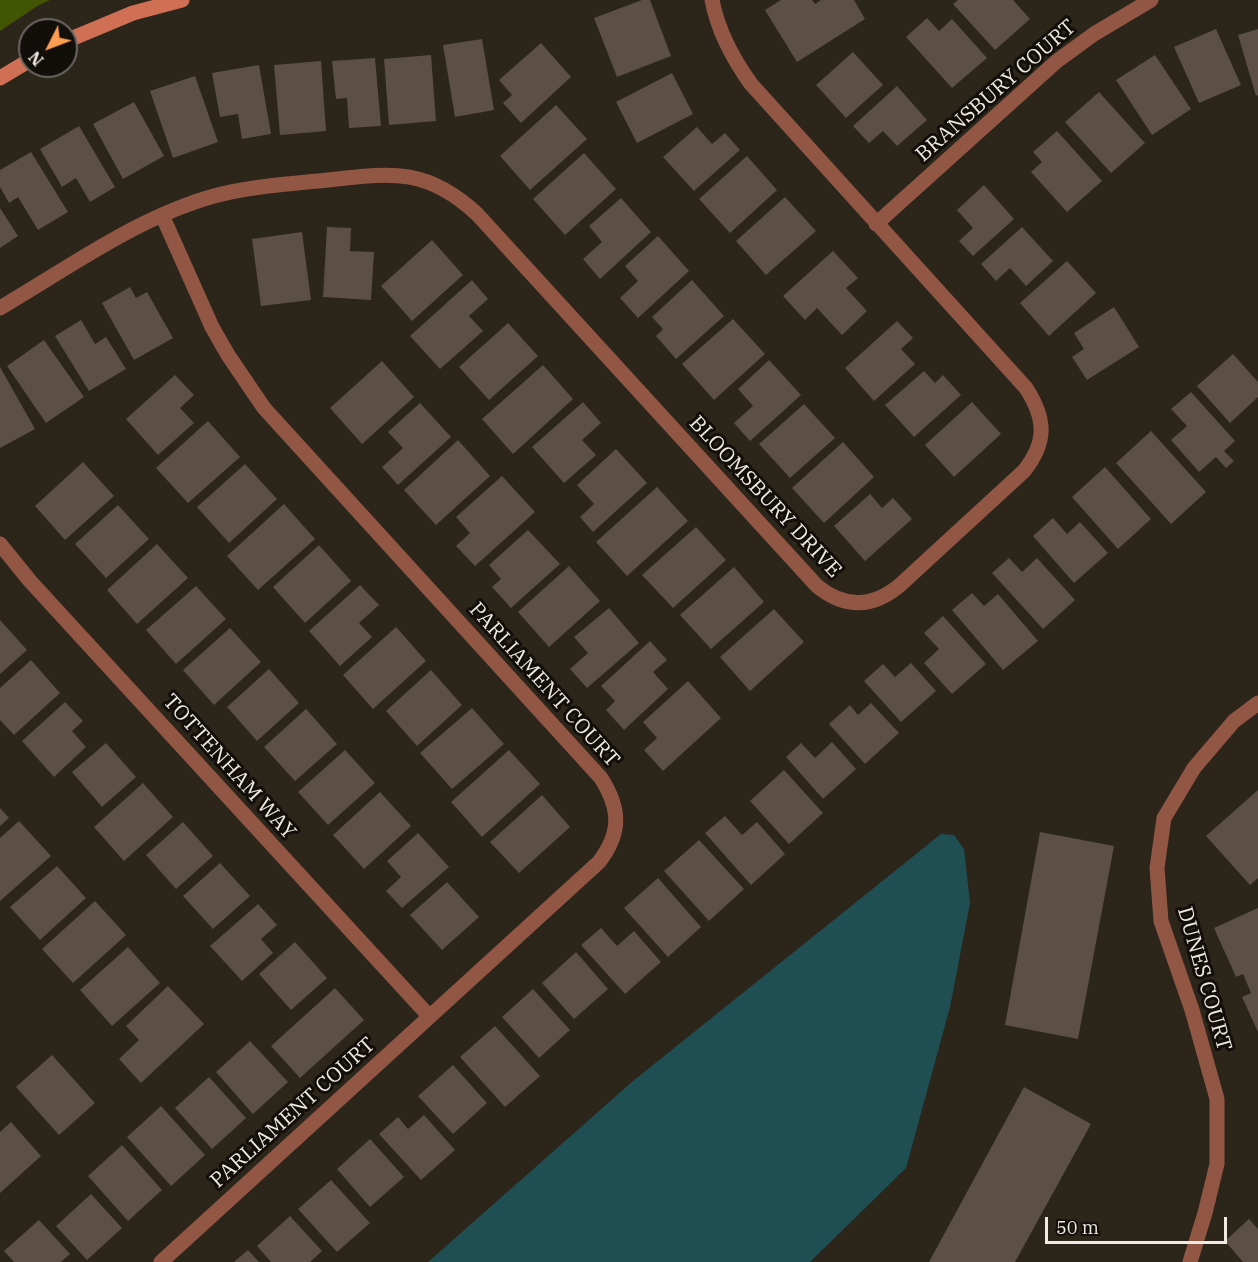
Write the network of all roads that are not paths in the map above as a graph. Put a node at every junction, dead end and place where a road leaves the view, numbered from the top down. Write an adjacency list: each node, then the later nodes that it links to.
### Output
1 (182, 0): 4 (street)
2 (712, 0): 8 (street, BLOOMSBURY DRIVE)
3 (1151, 0): 8 (street, BRANSBURY COURT)
4 (78, 36)
5 (18, 67): 6 (street)
6 (0, 78)
7 (162, 215): 8 (street, BLOOMSBURY DRIVE); 9 (street, BLOOMSBURY DRIVE); 12 (street, PARLIAMENT COURT)
8 (876, 224)
9 (0, 308)
10 (0, 544): 12 (street, TOTTENHAM WAY)
11 (1258, 703): 14 (street, DUNES COURT)
12 (429, 1016): 13 (street, PARLIAMENT COURT)
13 (160, 1262)
14 (1190, 1262)

